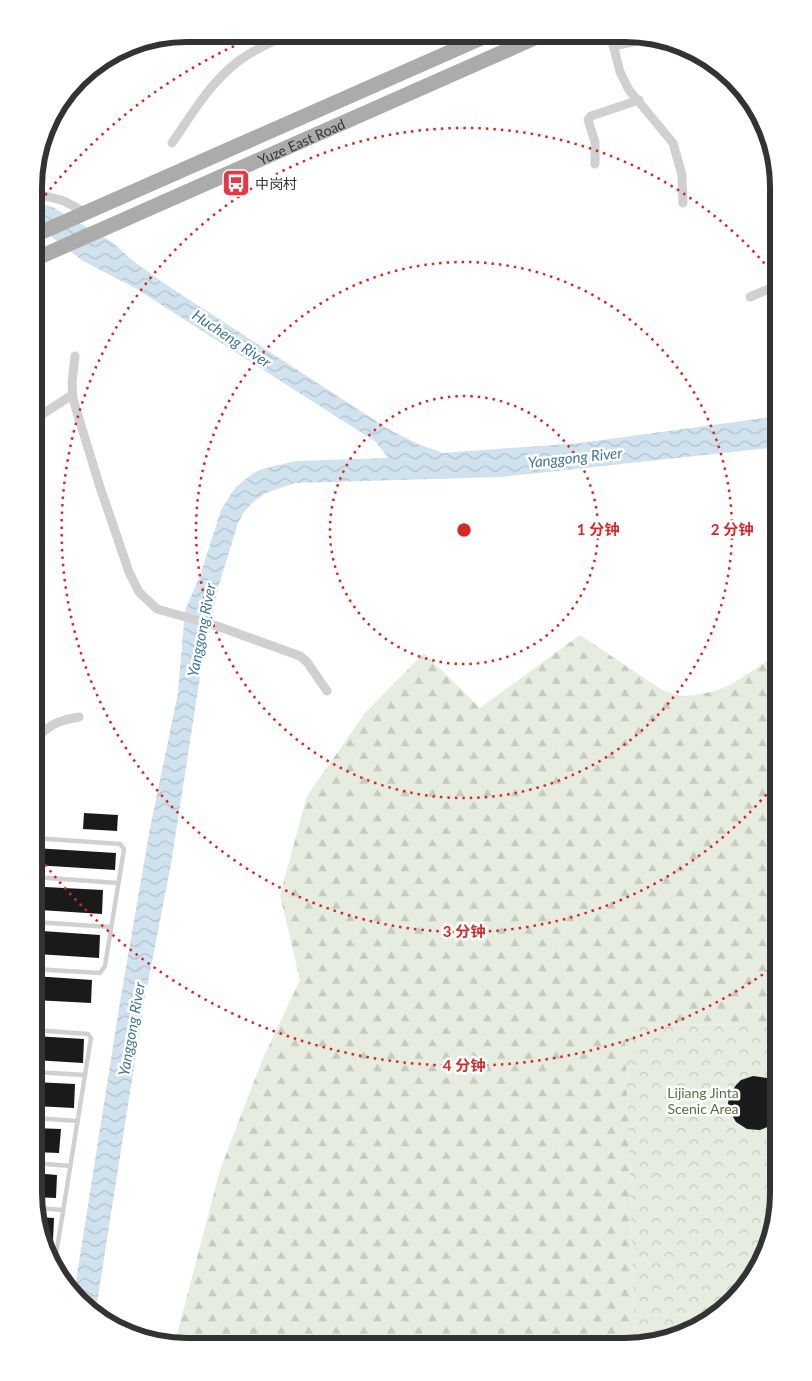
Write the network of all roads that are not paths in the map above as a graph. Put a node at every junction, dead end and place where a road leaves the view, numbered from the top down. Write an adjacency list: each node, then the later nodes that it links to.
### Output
1 (272, 42): 8 (street)
2 (472, 42): 12 (main road, Yuze East Road)
3 (525, 42): 14 (main road, Yuze East Road)
4 (612, 42): 6 (street)
5 (629, 43): 6 (street)
6 (613, 46): 7 (street)
7 (639, 100): 9 (street); 11 (street)
8 (172, 143)
9 (595, 164)
10 (42, 195): 12 (street)
11 (683, 203)
12 (86, 213): 13 (main road, Yuze East Road)
13 (42, 232)
14 (42, 256)
15 (770, 288): 16 (street)
16 (750, 298)
17 (75, 356): 18 (street)
18 (72, 395): 19 (street); 20 (street)
19 (42, 414)
20 (327, 691)
21 (79, 717): 22 (street)
22 (42, 732)
23 (42, 839): 25 (lane)
24 (42, 878): 25 (lane)
25 (118, 883): 27 (lane)
26 (42, 923): 27 (lane)
27 (111, 927): 28 (lane)
28 (42, 969)
29 (42, 1031): 31 (lane)
30 (42, 1072): 31 (lane)
31 (85, 1075): 33 (lane)
32 (42, 1119): 33 (lane)
33 (78, 1121): 35 (lane)
34 (42, 1164): 35 (lane)
35 (70, 1166): 37 (lane)
36 (44, 1209): 37 (lane)
37 (63, 1210): 38 (lane)
38 (56, 1254)

